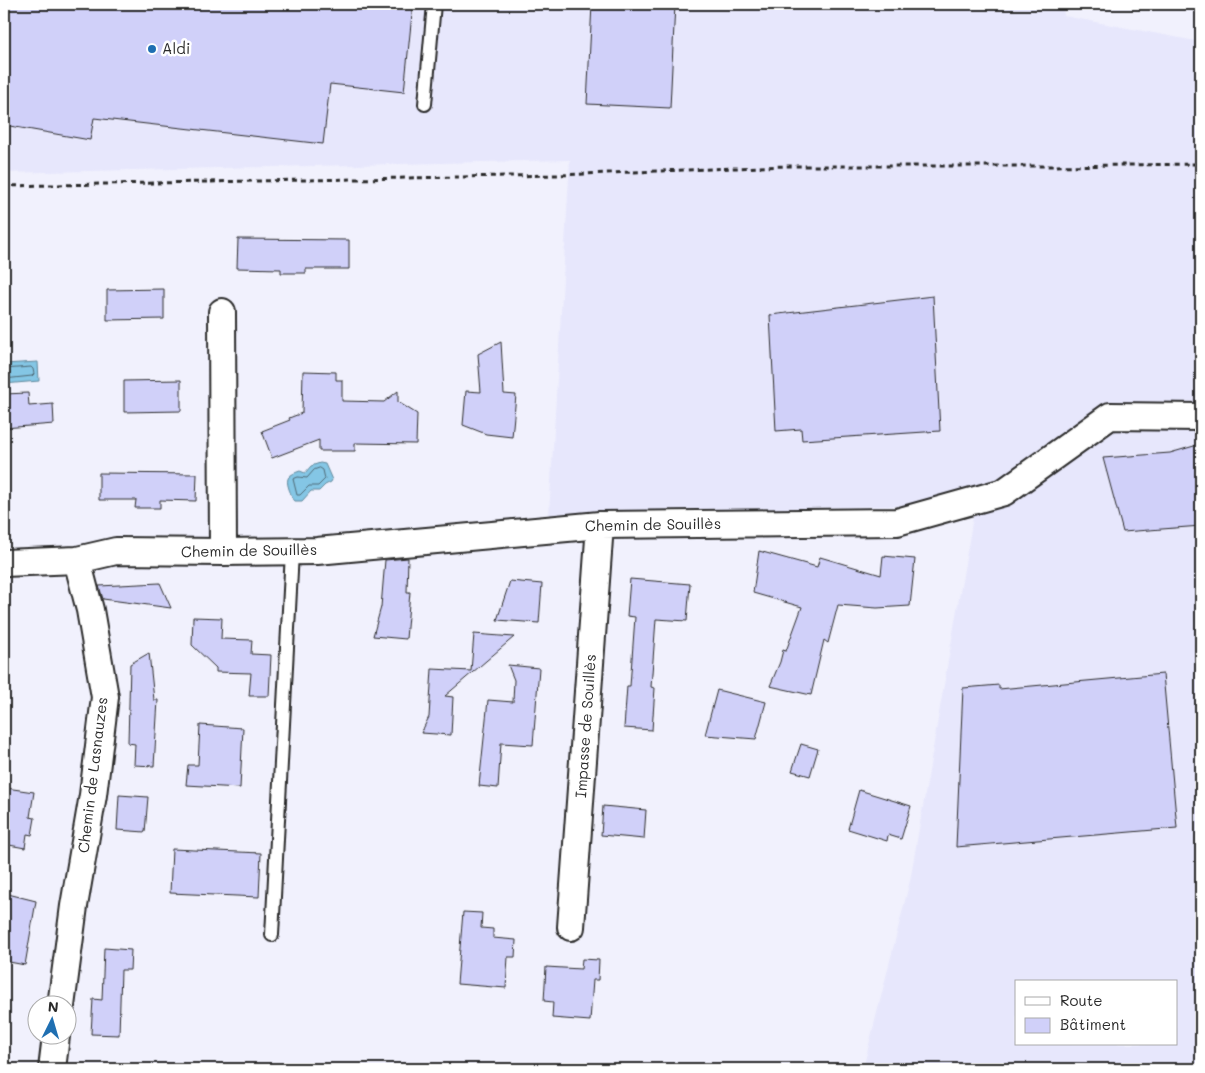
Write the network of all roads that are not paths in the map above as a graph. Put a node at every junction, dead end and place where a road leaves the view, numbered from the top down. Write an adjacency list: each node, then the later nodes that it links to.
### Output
1 (434, 4): 2 (lane)
2 (425, 104)
3 (222, 312): 6 (street)
4 (1201, 417): 5 (street, Chemin de Souillès)
5 (600, 525): 7 (street, Chemin de Souillès); 10 (street, Impasse de Souillès)
6 (223, 552): 7 (street, Chemin de Souillès); 8 (street, Chemin de Souillès)
7 (292, 552): 11 (lane)
8 (77, 560): 9 (street); 12 (street, Chemin de Lasnauzes)
9 (4, 563)
10 (571, 927)
11 (272, 935)
12 (62, 996)
13 (55, 1046): 14 (street)
14 (52, 1069)

